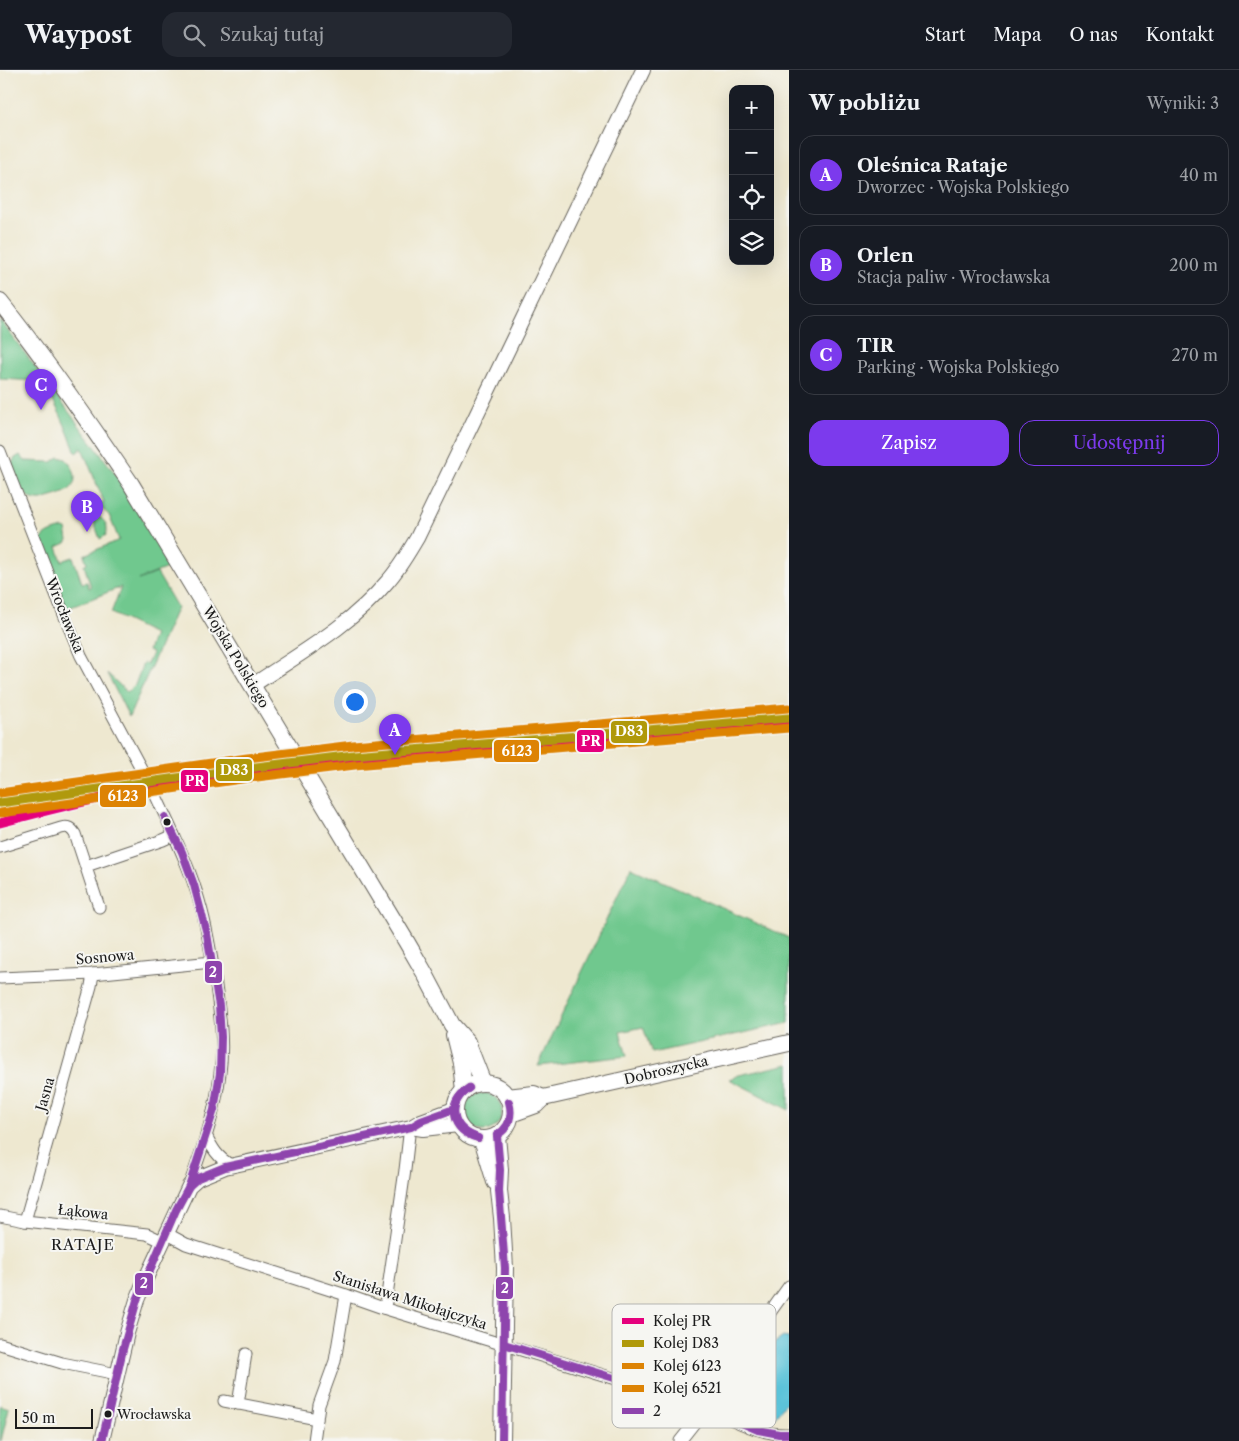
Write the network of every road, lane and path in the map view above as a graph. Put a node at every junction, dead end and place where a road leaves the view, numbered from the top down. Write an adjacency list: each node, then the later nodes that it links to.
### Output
1 (643, 70): 4 (street)
2 (0, 302): 4 (main road, Wojska Polskiego)
3 (0, 451): 5 (street, Wrocławska)
4 (253, 685): 14 (main road, Wojska Polskiego)
5 (143, 772)
6 (156, 796): 7 (street)
7 (174, 835): 9 (street); 11 (street)
8 (0, 847): 9 (street)
9 (86, 866): 10 (street)
10 (99, 907)
11 (212, 962): 12 (street, Sosnowa); 23 (street)
12 (93, 974): 13 (street, Sosnowa); 28 (street, Jasna)
13 (0, 978)
14 (452, 1025): 16 (main road, Wojska Polskiego); 17 (main road, Wojska Polskiego)
15 (789, 1043): 19 (main road, Dobroszycka)
16 (483, 1083): 17 (main road); 18 (main road)
17 (464, 1091): 21 (main road)
18 (507, 1097): 19 (main road, Dobroszycka); 20 (main road)
19 (543, 1098): 20 (main road, Dobroszycka)
20 (511, 1114): 24 (main road)
21 (456, 1117): 22 (street); 24 (main road)
22 (410, 1127): 25 (street); 33 (street)
23 (206, 1135): 25 (street); 26 (street)
24 (489, 1138): 35 (main road)
25 (232, 1165): 26 (street)
26 (189, 1186): 29 (street)
27 (0, 1216): 28 (street, Łąkowa)
28 (25, 1221): 29 (street, Łąkowa)
29 (164, 1237): 31 (street, Stanisława Mikołajczyka); 37 (street)
30 (789, 1286): 32 (street)
31 (346, 1295): 33 (street, Stanisława Mikołajczyka); 41 (street)
32 (776, 1304)
33 (383, 1308): 35 (street, Stanisława Mikołajczyka)
34 (0, 1344): 37 (street)
35 (504, 1344): 38 (street, Stanisława Mikołajczyka); 47 (main road)
36 (246, 1354): 40 (street)
37 (117, 1374): 45 (street)
38 (612, 1377)
39 (224, 1402): 40 (street)
40 (238, 1404): 41 (street)
41 (317, 1419): 46 (street)
42 (691, 1428): 48 (street)
43 (753, 1428): 44 (street, Stanisława Mikołajczyka)
44 (789, 1434)
45 (102, 1441)
46 (314, 1441)
47 (502, 1441)
48 (680, 1441)

